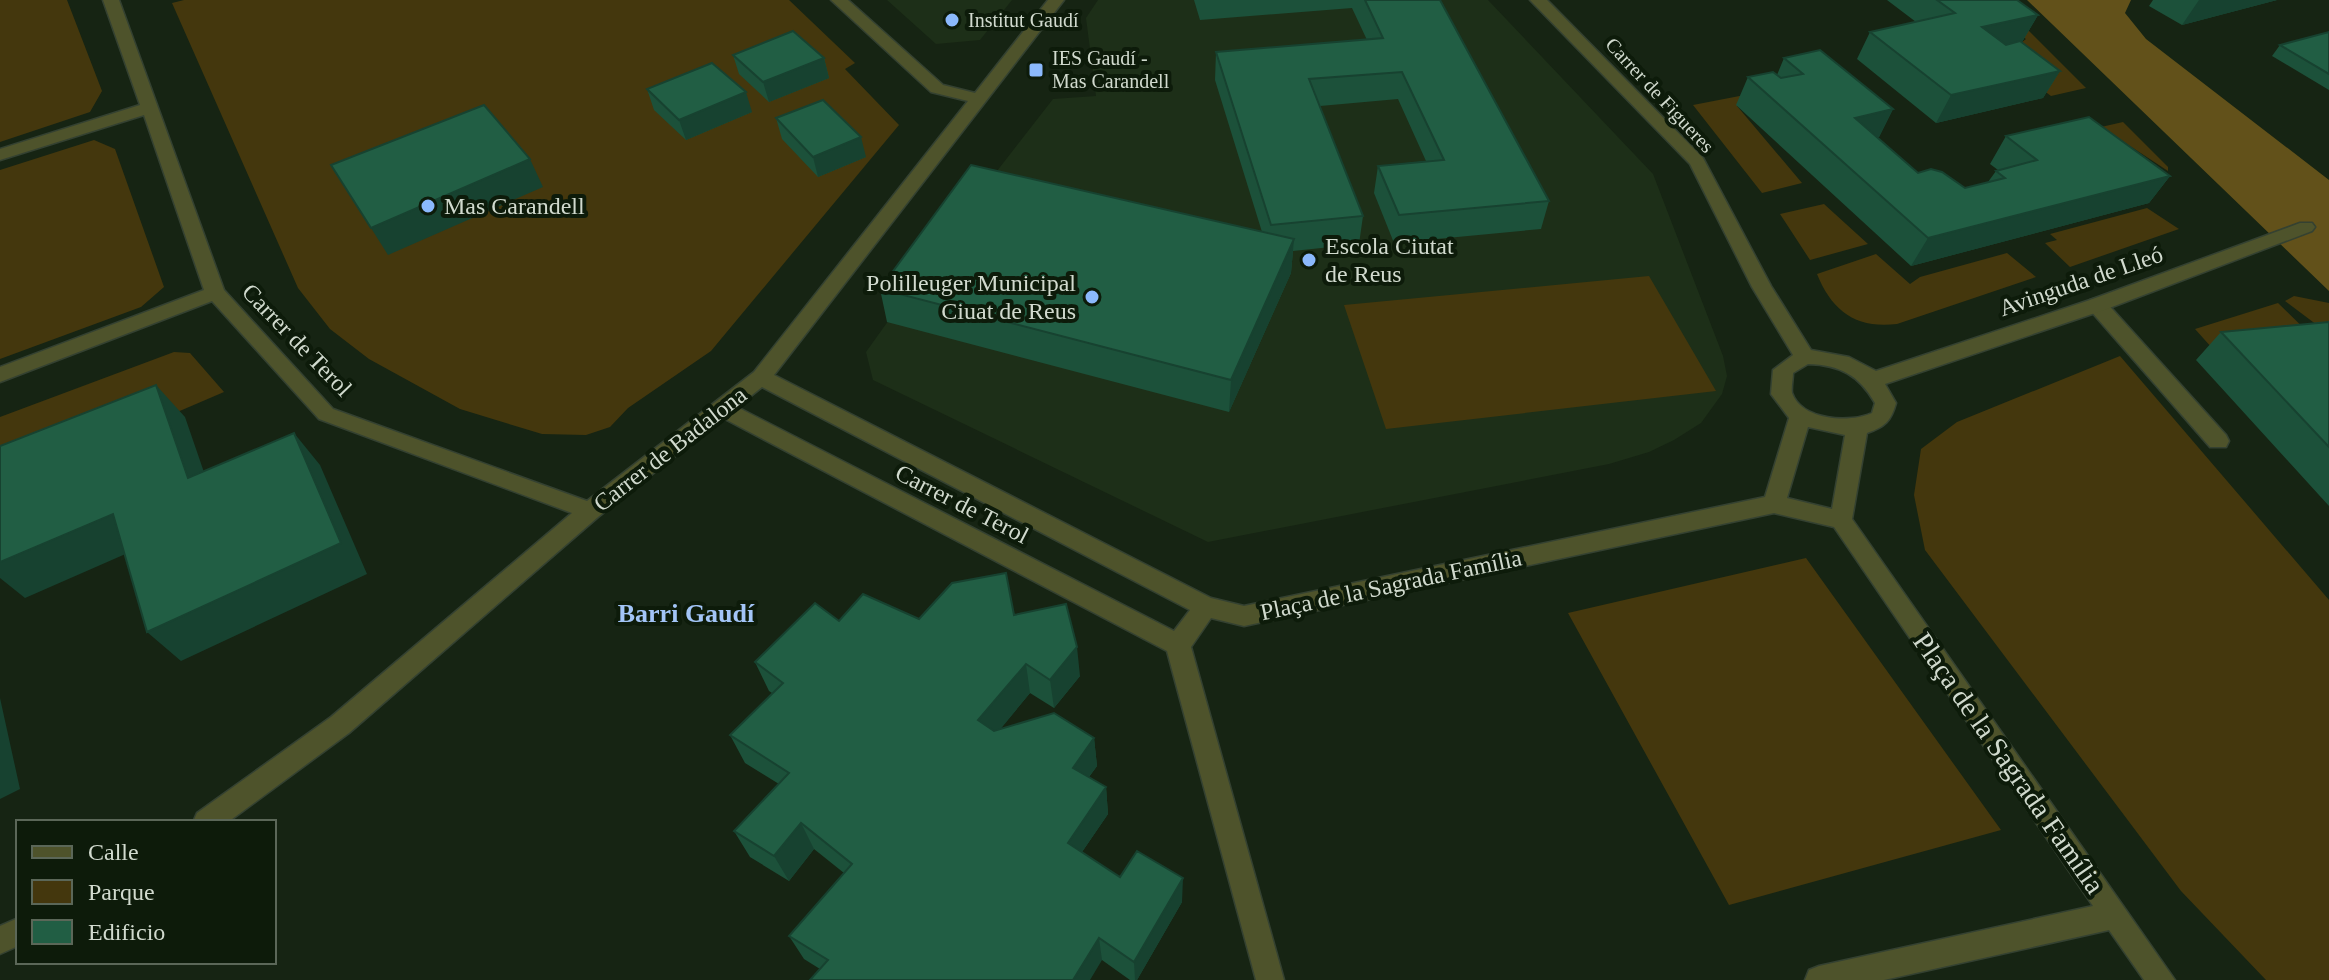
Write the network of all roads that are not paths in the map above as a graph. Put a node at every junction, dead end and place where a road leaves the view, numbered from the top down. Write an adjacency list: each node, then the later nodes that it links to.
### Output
1 (111, 0): 6 (street, Carrer de Terol)
2 (839, 0): 5 (street)
3 (1056, 0): 5 (street, Carrer de Badalona)
4 (1538, 0): 11 (street, Carrer de Figueres)
5 (981, 99): 13 (street, Carrer de Badalona)
6 (149, 108): 7 (street); 9 (street, Carrer de Terol)
7 (0, 155)
8 (2306, 227): 10 (street, Avinguda de Lleó)
9 (215, 293): 12 (street); 20 (street, Carrer de Terol)
10 (2097, 305): 14 (street, Avinguda de Lleó); 18 (street)
11 (1805, 357): 14 (street); 16 (street)
12 (0, 375)
13 (761, 377): 15 (street, Carrer de Badalona); 22 (street, Carrer de Terol)
14 (1873, 380): 17 (street)
15 (723, 409): 20 (street, Carrer de Badalona); 23 (street, Carrer de Terol)
16 (1801, 414): 17 (street); 19 (street)
17 (1857, 429): 21 (street)
18 (2218, 441)
19 (1774, 504): 21 (street, Plaça de la Sagrada Família); 22 (street, Plaça de la Sagrada Família)
20 (590, 511): 24 (street, Carrer de Badalona)
21 (1841, 520): 25 (street, Plaça de la Sagrada Família)
22 (1206, 607): 23 (street)
23 (1178, 645): 26 (street)
24 (209, 820)
25 (2114, 915): 27 (street, Plaça de la Sagrada Família); 28 (street)
26 (1270, 980)
27 (1819, 980)
28 (2161, 980)

